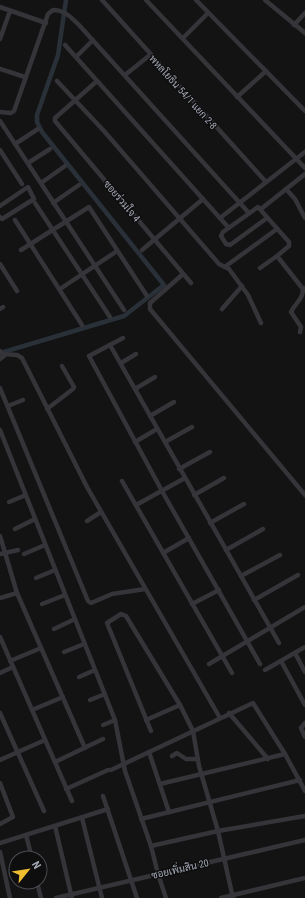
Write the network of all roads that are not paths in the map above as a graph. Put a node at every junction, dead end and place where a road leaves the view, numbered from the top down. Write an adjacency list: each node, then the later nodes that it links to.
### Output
1 (102, 0): 16 (street, พหลโยธิน 54/1 แยก 2-8)
2 (146, 0): 12 (street)
3 (196, 0): 7 (street)
4 (265, 0): 10 (street)
5 (0, 7): 6 (street)
6 (10, 11): 9 (street); 13 (street)
7 (208, 13): 12 (street); 19 (street)
8 (305, 13): 10 (street)
9 (46, 24): 14 (street); 21 (street)
10 (294, 25): 11 (street)
11 (305, 34)
12 (182, 38): 24 (street)
13 (0, 39)
14 (93, 40): 17 (street); 20 (street)
15 (65, 45): 17 (street)
16 (150, 55): 20 (street); 39 (street, พหลโยธิน 54/1 แยก 2-8)
17 (76, 58): 22 (street)
18 (0, 69): 21 (street)
19 (266, 71): 24 (street); 26 (street)
20 (125, 75): 47 (street)
21 (25, 77): 27 (street)
22 (97, 81): 25 (street); 44 (street)
23 (57, 82): 25 (street)
24 (238, 97): 34 (street)
25 (75, 100): 55 (street); 61 (street, ซอยร่วมใจ 4)
26 (305, 111)
27 (0, 112)
28 (0, 122): 30 (street)
29 (38, 129): 30 (street)
30 (15, 144): 35 (street)
31 (50, 149): 35 (street)
32 (0, 150): 41 (street)
33 (305, 152): 34 (street)
34 (296, 159): 37 (street); 39 (street)
35 (28, 163): 40 (street)
36 (65, 166): 40 (street)
37 (305, 168)
38 (305, 174): 43 (street)
39 (266, 182): 47 (street)
40 (40, 183): 45 (street)
41 (22, 184)
42 (79, 185): 45 (street)
43 (286, 190): 49 (street); 54 (street)
44 (202, 199): 52 (street); 55 (street)
45 (53, 202): 57 (street)
46 (35, 203): 60 (street)
47 (240, 203): 50 (street); 52 (street)
48 (0, 206): 51 (street)
49 (261, 209): 50 (street); 53 (street)
50 (248, 212): 58 (street)
51 (0, 217)
52 (220, 218): 58 (street)
53 (267, 218): 58 (street); 59 (street)
54 (305, 218)
55 (179, 219): 61 (street); 69 (street)
56 (15, 220): 62 (street)
57 (66, 222): 60 (street); 65 (street); 68 (street)
58 (228, 228)
59 (277, 229): 66 (street); 69 (street)
60 (53, 230): 62 (street); 72 (street)
61 (154, 240): 64 (street); 71 (street, ซอยร่วมใจ 4)
62 (30, 244): 63 (street); 76 (street)
63 (21, 250)
64 (142, 250)
65 (118, 251): 68 (street); 78 (street)
66 (277, 256): 70 (street); 75 (street)
67 (0, 264): 77 (street)
68 (95, 266): 72 (street); 80 (street)
69 (226, 266): 74 (street)
70 (260, 268)
71 (182, 274): 73 (street, ซอยร่วมใจ 4); 113 (street)
72 (82, 275): 76 (street); 81 (street)
73 (191, 283)
74 (242, 286): 79 (street); 82 (street)
75 (304, 288): 84 (street)
76 (60, 289): 83 (street)
77 (17, 290)
78 (147, 296)
79 (222, 309)
80 (124, 310)
81 (110, 317)
82 (261, 323)
83 (82, 325)
84 (300, 332)
85 (122, 338): 86 (street)
86 (110, 345): 90 (street); 103 (street)
87 (2, 353): 89 (street); 98 (street)
88 (136, 354): 90 (street)
89 (0, 359)
90 (121, 363): 94 (street)
91 (62, 366): 98 (street)
92 (155, 377): 94 (street)
93 (0, 388): 97 (street)
94 (135, 389): 99 (street)
95 (23, 400): 97 (street)
96 (174, 402): 99 (street)
97 (8, 406): 136 (street)
98 (47, 409): 117 (street)
99 (150, 416): 101 (street)
100 (192, 427): 104 (street)
101 (157, 429): 103 (street); 104 (street)
102 (0, 430): 111 (street)
103 (136, 442): 110 (street)
104 (165, 442): 106 (street)
105 (210, 452): 106 (street)
106 (179, 468): 107 (street)
107 (185, 478): 110 (street); 112 (street)
108 (224, 478): 112 (street)
109 (122, 481): 116 (street)
110 (162, 490): 116 (street); 124 (street)
111 (26, 495): 114 (street); 118 (street)
112 (194, 495): 120 (street)
113 (305, 495)
114 (9, 502)
115 (244, 504): 120 (street)
116 (136, 505): 128 (street)
117 (101, 512): 119 (street); 136 (street)
118 (35, 519): 121 (street); 125 (street)
119 (86, 521)
120 (210, 523): 127 (street)
121 (15, 529)
122 (263, 530): 127 (street)
123 (0, 536): 129 (street)
124 (189, 538): 128 (street); 137 (street)
125 (45, 545): 130 (street); 132 (street)
126 (18, 550): 129 (street)
127 (226, 550): 133 (street)
128 (163, 553): 143 (street)
129 (3, 554): 138 (street)
130 (24, 554)
131 (280, 555): 133 (street)
132 (55, 570): 135 (street); 139 (street)
133 (241, 576): 141 (street)
134 (298, 576): 141 (street)
135 (36, 578)
136 (145, 588): 176 (street)
137 (218, 590): 143 (street); 149 (street)
138 (18, 593): 140 (street); 153 (street)
139 (65, 595): 142 (street); 145 (street)
140 (0, 598)
141 (254, 600): 147 (street)
142 (42, 604)
143 (192, 604): 156 (street)
144 (305, 607): 147 (street)
145 (75, 619): 146 (street); 151 (street)
146 (54, 629)
147 (270, 629): 149 (street); 150 (street)
148 (0, 637): 157 (street)
149 (248, 642): 156 (street); 160 (street)
150 (279, 643)
151 (84, 644): 154 (street); 162 (street)
152 (305, 647): 155 (street)
153 (41, 648): 157 (street); 169 (street)
154 (64, 652)
155 (294, 653): 158 (street); 164 (street)
156 (222, 656): 159 (street); 166 (street)
157 (10, 661): 161 (street)
158 (281, 661): 163 (street); 172 (street)
159 (209, 664)
160 (260, 664)
161 (13, 667): 165 (street); 173 (street)
162 (95, 670): 167 (street); 168 (street)
163 (265, 670)
164 (305, 672)
165 (0, 673)
166 (232, 673)
167 (79, 677)
168 (105, 694): 170 (street); 177 (street)
169 (63, 697): 173 (street); 186 (street)
170 (90, 700)
171 (180, 705): 178 (street); 178 (street); 182 (street)
172 (305, 705)
173 (32, 710): 185 (street)
174 (0, 713): 187 (street)
175 (229, 713): 176 (street); 189 (street); 192 (street)
176 (220, 718): 182 (street)
177 (116, 720): 180 (street); 195 (street)
178 (146, 720): 181 (street)
179 (305, 723): 183 (street)
180 (103, 725)
181 (151, 731)
182 (193, 731): 188 (street); 191 (street)
183 (305, 737)
184 (103, 739): 186 (street)
185 (45, 740): 187 (street); 194 (street)
186 (85, 748): 194 (street)
187 (18, 752): 193 (street); 207 (street)
188 (149, 752): 195 (street); 199 (street)
189 (285, 754): 192 (street); 197 (street)
190 (172, 756): 191 (street)
191 (198, 758): 196 (street)
192 (268, 759): 196 (street)
193 (0, 760)
194 (55, 762): 200 (street)
195 (124, 764): 200 (street); 211 (street)
196 (202, 774): 199 (street); 205 (street)
197 (300, 780): 202 (street); 205 (street)
198 (0, 783): 201 (street)
199 (160, 784): 208 (street)
200 (66, 789): 204 (street)
201 (2, 791): 212 (street)
202 (305, 791)
203 (104, 796): 206 (street)
204 (72, 801)
205 (210, 802): 208 (street); 214 (street)
206 (108, 809): 210 (street); 224 (street)
207 (44, 811)
208 (169, 812): 211 (street)
209 (305, 816): 214 (street)
210 (82, 818): 213 (street); 225 (street)
211 (142, 819): 218 (street)
212 (0, 824)
213 (55, 826): 215 (street); 226 (street)
214 (218, 831): 218 (street); 221 (street)
215 (26, 834): 217 (street); 219 (street)
216 (305, 840): 221 (street, ซอยเพิ่มสิน 20)
217 (0, 843)
218 (151, 846): 222 (street)
219 (30, 850)
220 (0, 852): 228 (street)
221 (223, 859): 222 (street, ซอยเพิ่มสิน 20); 227 (street)
222 (158, 874): 224 (street, ซอยเพิ่มสิน 20); 232 (street)
223 (305, 878): 227 (street)
224 (132, 880): 225 (street, ซอยเพิ่มสิน 20); 231 (street)
225 (100, 888): 226 (street, ซอยเพิ่มสิน 20); 230 (street)
226 (71, 896): 229 (street, ซอยเพิ่มสิน 20)
227 (232, 897): 233 (street)
228 (10, 898)
229 (56, 898)
230 (102, 898)
231 (137, 898)
232 (166, 898)
233 (221, 898)

